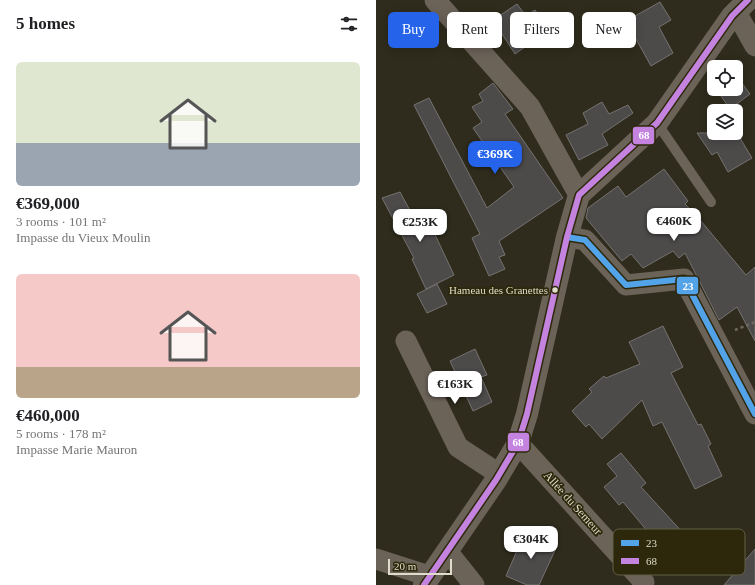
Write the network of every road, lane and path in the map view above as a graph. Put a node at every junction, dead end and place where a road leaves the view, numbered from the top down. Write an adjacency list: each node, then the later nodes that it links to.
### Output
1 (435, 0): 5 (street)
2 (743, 4): 3 (street); 4 (street)
3 (755, 46)
4 (656, 123): 5 (street); 6 (lane)
5 (579, 195): 7 (street)
6 (711, 202)
7 (567, 237): 9 (street); 10 (street)
8 (406, 341): 11 (street)
9 (755, 414)
10 (518, 443): 11 (street); 12 (street, Allée du Semeur)
11 (497, 477): 13 (street)
12 (613, 548)
13 (447, 550): 16 (street); 18 (street)
14 (376, 559): 16 (street)
15 (638, 575): 17 (street, Allée du Semeur)
16 (426, 580)
17 (644, 582)
18 (474, 585)

